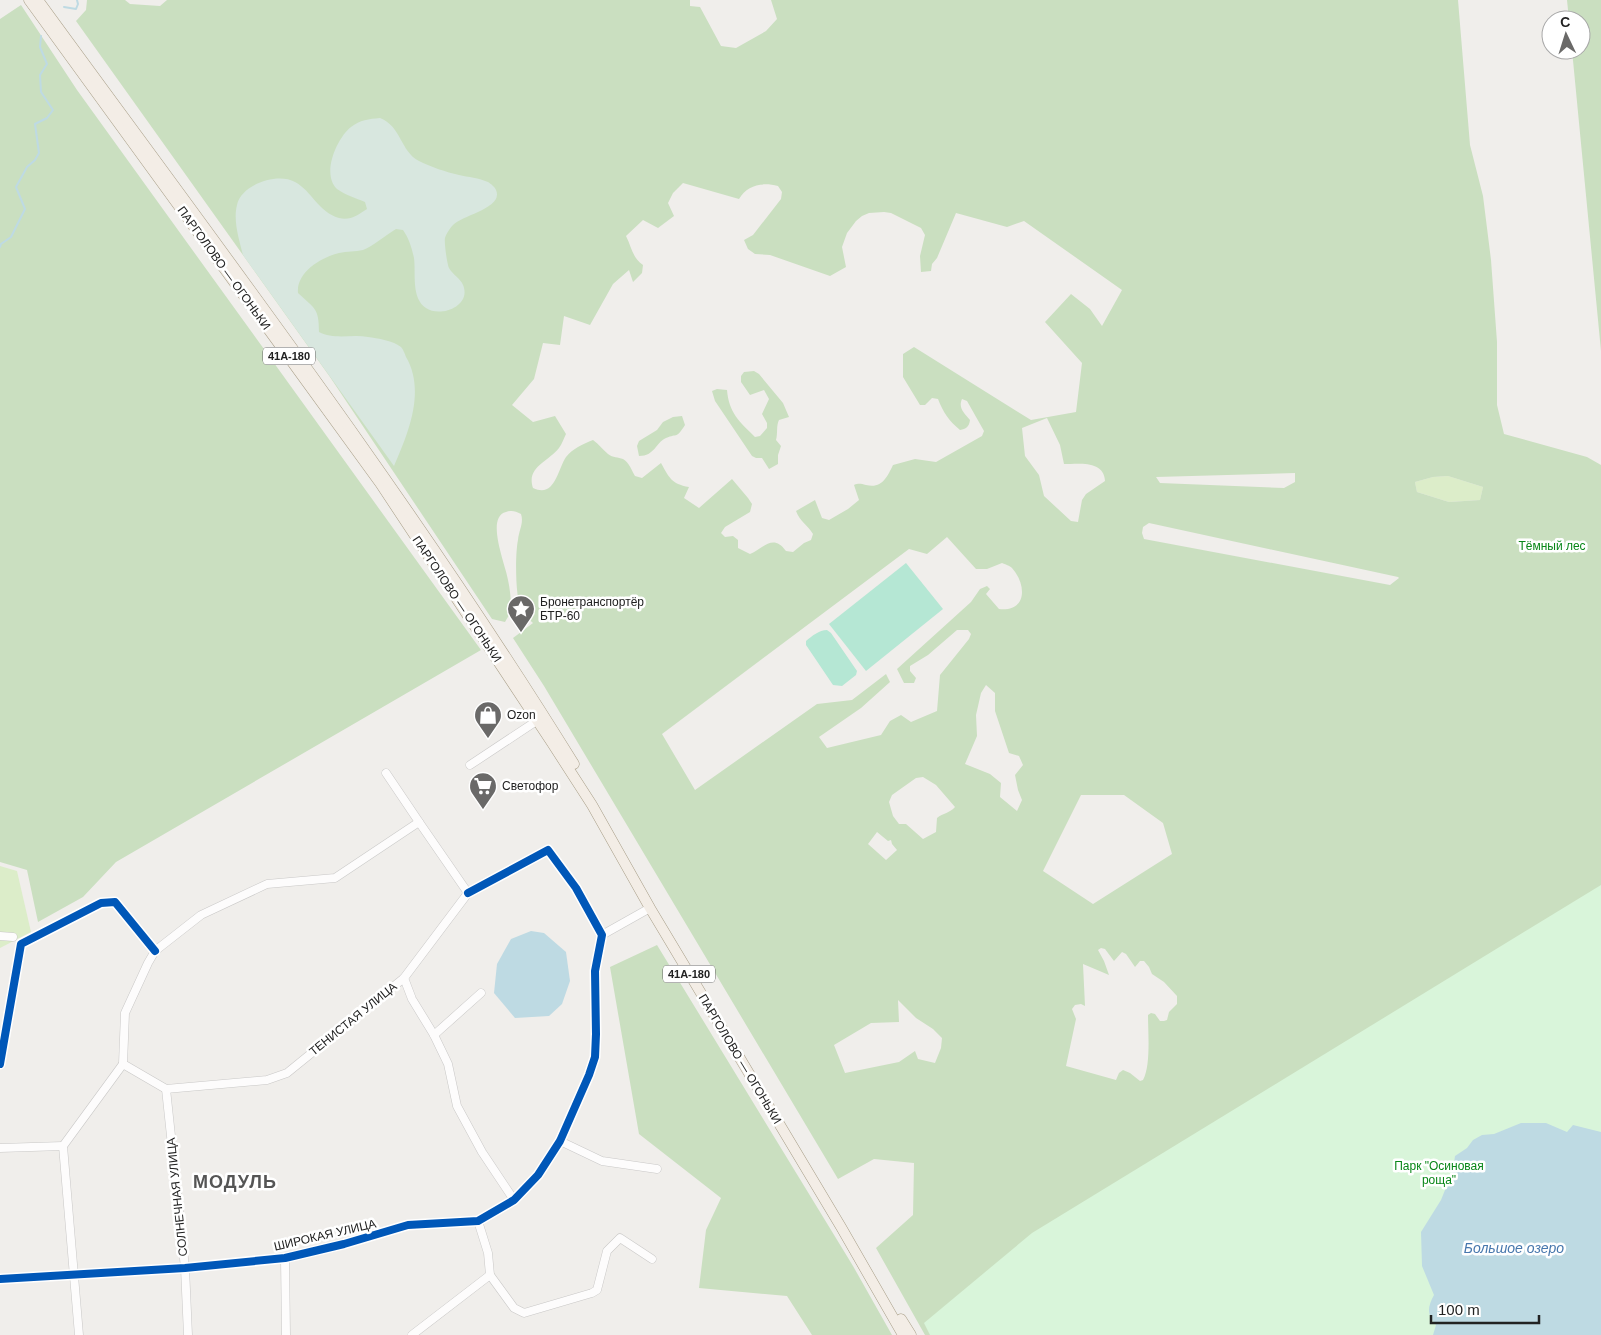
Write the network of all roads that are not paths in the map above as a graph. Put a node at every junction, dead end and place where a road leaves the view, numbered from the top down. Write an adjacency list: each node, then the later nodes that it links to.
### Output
1 (29, 0): 3 (main road, ПАРГОЛОВО — ОГОНЬКИ / 41А-180)
2 (38, 0): 3 (main road, ПАРГОЛОВО — ОГОНЬКИ / 41А-180)
3 (541, 718): 4 (street); 8 (main road, ПАРГОЛОВО — ОГОНЬКИ / 41А-180); 25 (main road, ПАРГОЛОВО — ОГОНЬКИ / 41А-180)
4 (470, 765)
5 (386, 773): 6 (street)
6 (419, 822): 7 (street); 12 (street)
7 (468, 893): 9 (street); 13 (street, ТЕНИСТАЯ УЛИЦА)
8 (650, 908): 9 (street); 25 (main road, ПАРГОЛОВО — ОГОНЬКИ / 41А-180)
9 (602, 935): 19 (street, ШИРОКАЯ УЛИЦА)
10 (0, 936): 11 (street)
11 (13, 937)
12 (155, 951): 16 (street); 17 (street)
13 (404, 978): 15 (street); 18 (street, ТЕНИСТАЯ УЛИЦА)
14 (481, 993): 15 (street)
15 (434, 1035): 23 (street)
16 (0, 1064)
17 (123, 1064): 18 (street); 20 (street)
18 (166, 1089): 28 (street, СОЛНЕЧНАЯ УЛИЦА)
19 (560, 1141): 22 (street); 23 (street, ШИРОКАЯ УЛИЦА)
20 (63, 1146): 21 (street); 29 (street)
21 (0, 1148)
22 (657, 1169)
23 (514, 1200): 24 (street, ШИРОКАЯ УЛИЦА)
24 (478, 1221): 26 (street, ШИРОКАЯ УЛИЦА); 30 (street)
25 (843, 1226): 36 (main road, 41А-180); 37 (main road, 41А-180)
26 (285, 1258): 28 (street, ШИРОКАЯ УЛИЦА); 34 (street)
27 (652, 1258): 30 (street)
28 (185, 1268): 29 (street, ШИРОКАЯ УЛИЦА); 33 (street, СОЛНЕЧНАЯ УЛИЦА)
29 (74, 1274): 31 (street, ШИРОКАЯ УЛИЦА); 32 (street)
30 (490, 1275): 35 (street)
31 (0, 1279)
32 (79, 1335)
33 (188, 1335)
34 (286, 1335)
35 (412, 1335)
36 (903, 1335)
37 (911, 1335)

